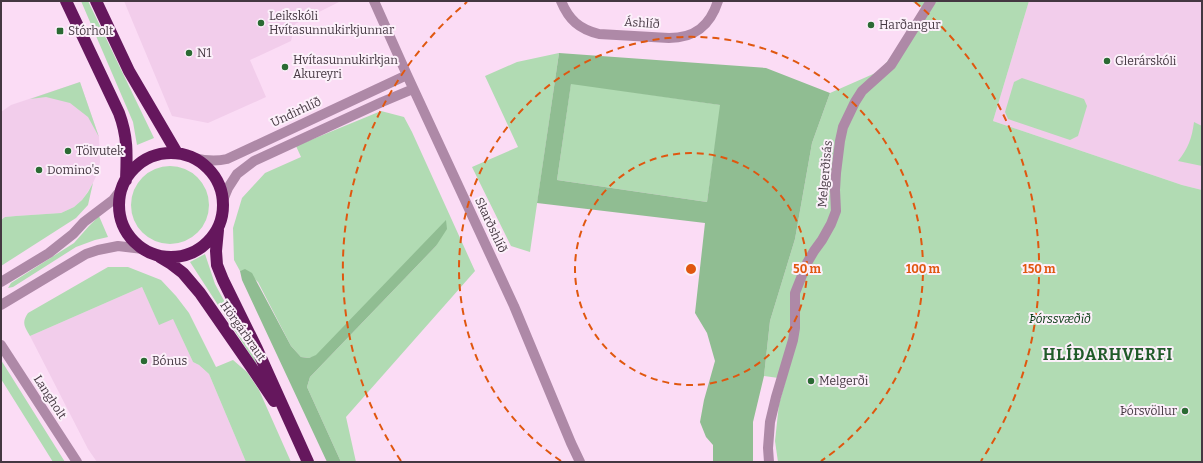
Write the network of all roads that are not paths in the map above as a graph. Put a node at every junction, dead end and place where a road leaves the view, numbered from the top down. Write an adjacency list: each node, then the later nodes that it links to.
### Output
1 (66, 1): 11 (highway, Hörgárbraut)
2 (96, 1): 9 (highway)
3 (374, 1): 7 (street, Skarðshlíð)
4 (561, 1): 5 (street, Áshlíð)
5 (718, 1)
6 (931, 1): 23 (street, Melgerðisás)
7 (407, 74): 8 (street, Skarðshlíð); 10 (street, Undirhlíð)
8 (413, 89): 12 (street); 22 (street, Skarðshlíð)
9 (177, 153): 10 (highway, Hörgárbraut); 11 (highway, Hörgárbraut)
10 (194, 158): 12 (highway, Hörgárbraut)
11 (124, 183): 14 (highway, Hörgárbraut); 16 (street)
12 (223, 200): 13 (highway, Hörgárbraut)
13 (218, 229): 15 (highway, Hörgárbraut); 19 (highway, Hörgárbraut)
14 (143, 249): 15 (highway, Hörgárbraut); 17 (street)
15 (156, 255): 19 (highway, Hörgárbraut)
16 (1, 282)
17 (1, 304)
18 (1, 345): 20 (street, Langholt)
19 (295, 434): 21 (highway, Hörgárbraut)
20 (77, 462)
21 (308, 462)
22 (580, 462)
23 (769, 462)

